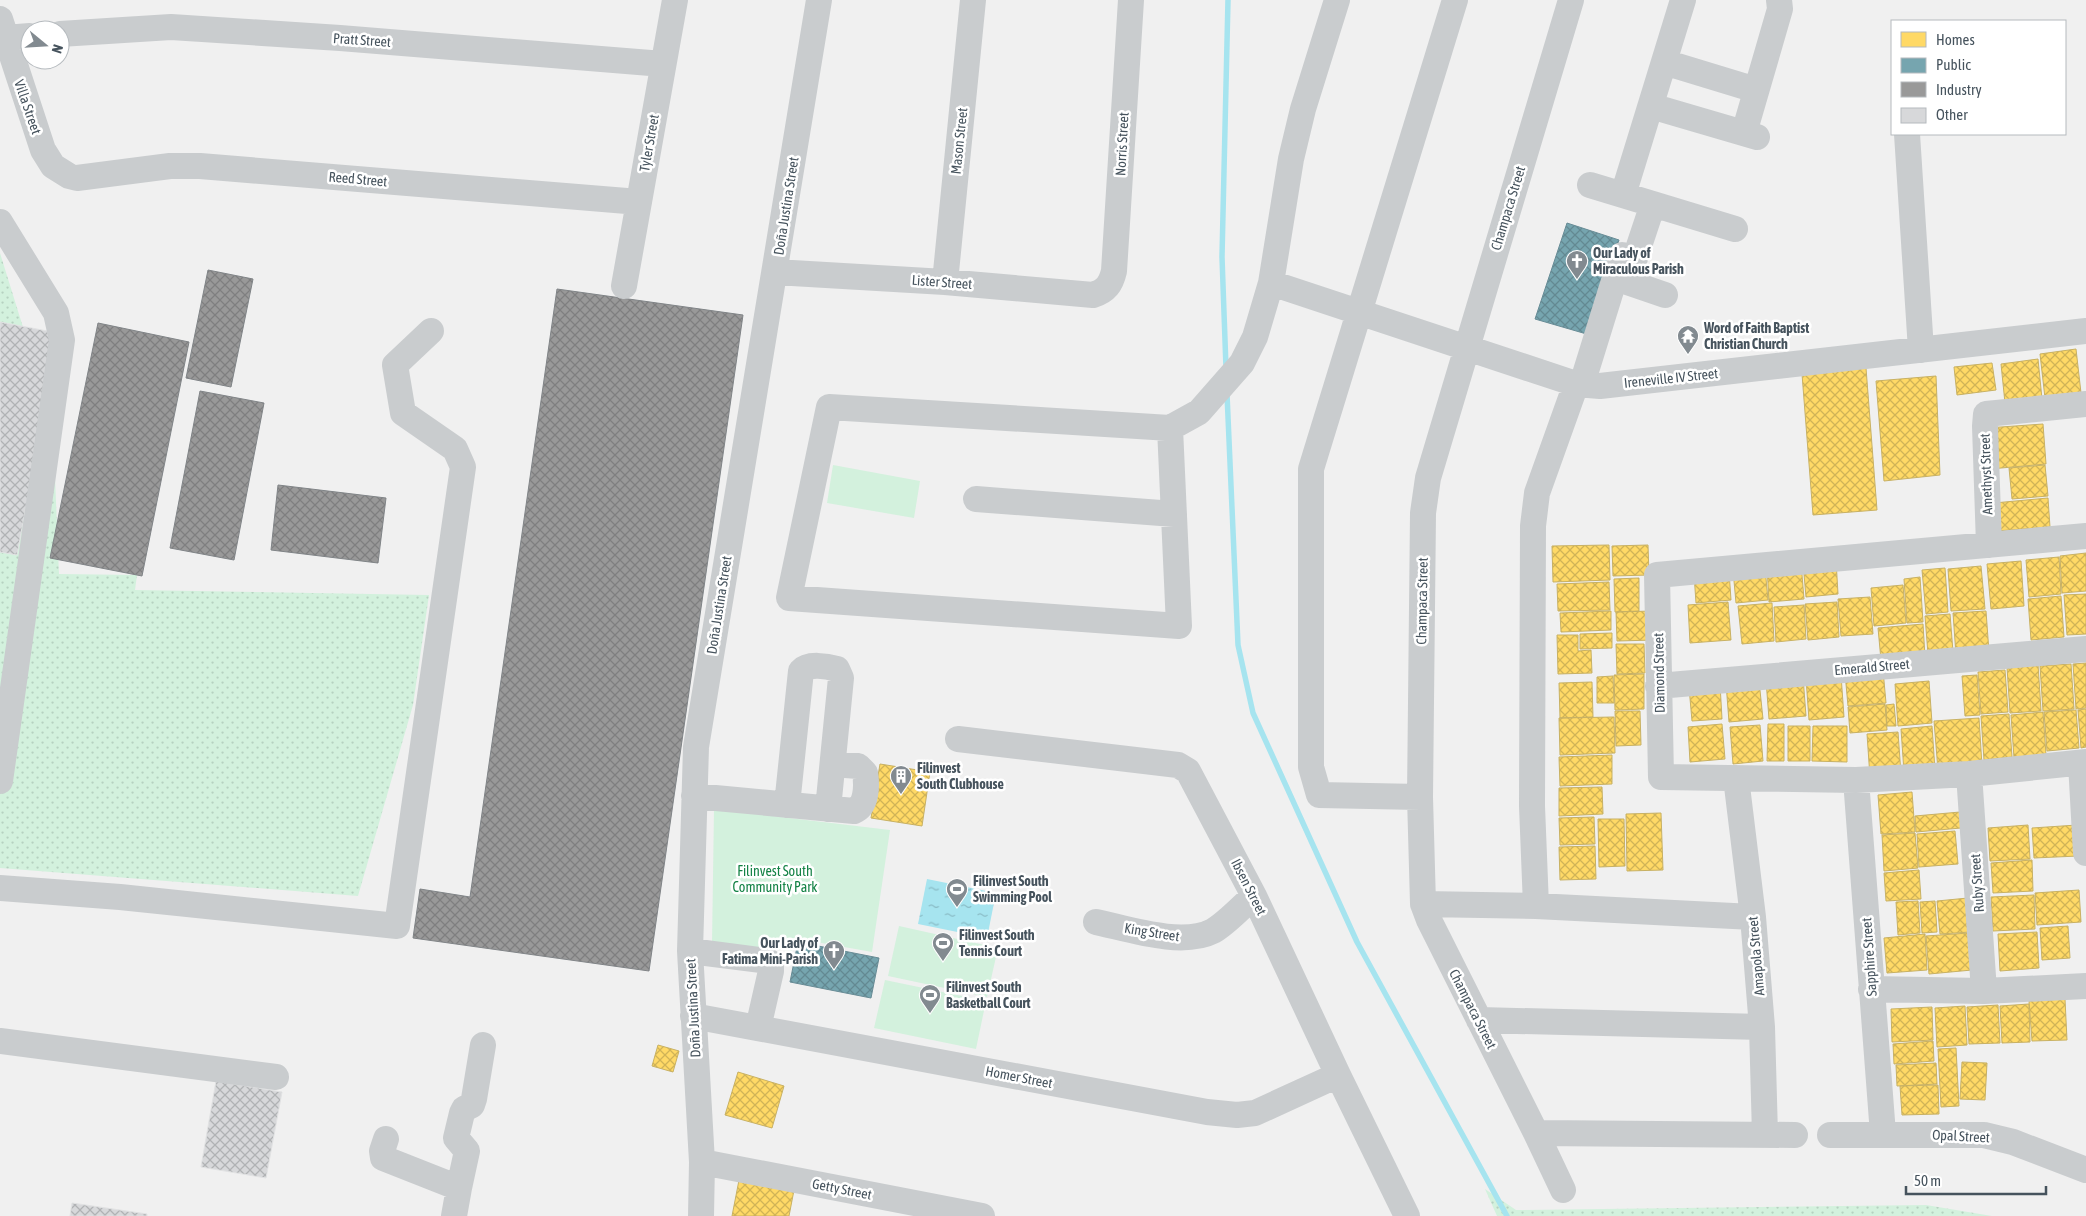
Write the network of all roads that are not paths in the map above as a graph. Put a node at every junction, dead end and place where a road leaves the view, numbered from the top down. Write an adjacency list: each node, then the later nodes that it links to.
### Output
1 (675, 0): 13 (street, Tyler Street)
2 (819, 0): 25 (street, Doña Justina Street)
3 (974, 0): 26 (street, Mason Street)
4 (1131, 0): 29 (street, Norris Street)
5 (1337, 0): 27 (street)
6 (1455, 0): 31 (street)
7 (1571, 0): 34 (street, Champaca Street)
8 (1683, 0): 12 (street)
9 (1779, 0): 14 (street)
10 (12, 31): 17 (street, Villa Street)
11 (70, 33): 13 (street, Pratt Street)
12 (1664, 62): 14 (street); 15 (street)
13 (663, 64): 20 (street, Tyler Street)
14 (1756, 90): 15 (street)
15 (1651, 106): 19 (street)
16 (1907, 135): 35 (street)
17 (77, 178): 20 (street, Reed Street)
18 (1590, 186): 19 (street)
19 (1622, 195): 21 (street)
20 (639, 202): 28 (street, Tyler Street)
21 (1653, 204): 23 (street); 30 (street)
22 (0, 222): 51 (street)
23 (1735, 229)
24 (1622, 255): 36 (street)
25 (775, 272): 26 (street, Lister Street); 52 (street, Doña Justina Street)
26 (945, 282): 29 (street, Lister Street)
27 (1271, 283): 31 (street, Ireneville IV Street); 38 (street)
28 (624, 286)
29 (1108, 287)
30 (1665, 294)
31 (1359, 312): 34 (street, Ireneville IV Street); 53 (street)
32 (431, 331): 57 (street)
33 (2086, 332): 35 (street, Ireneville IV Street)
34 (1467, 347): 36 (street, Ireneville IV Street); 53 (street, Champaca Street)
35 (1921, 350): 36 (street, Ireneville IV Street)
36 (1579, 384): 60 (street)
37 (2086, 404): 42 (street, Amethyst Street)
38 (1170, 428): 40 (street); 40 (street)
39 (976, 499): 40 (street)
40 (1174, 514)
41 (2086, 536): 42 (street, Diamond Street)
42 (1989, 545): 44 (street, Diamond Street)
43 (2086, 649): 44 (street, Emerald Street)
44 (1658, 686): 49 (street, Diamond Street)
45 (958, 739): 58 (street, Ibsen Street)
46 (2083, 763): 48 (street, Diamond Street); 56 (street)
47 (833, 764): 54 (street); 55 (street); 55 (street)
48 (1969, 774): 50 (street, Diamond Street); 66 (street, Ruby Street)
49 (1736, 778): 50 (street, Diamond Street); 61 (street, Amapola Street)
50 (1856, 780): 65 (street, Sapphire Street)
51 (0, 781)
52 (694, 796): 54 (street); 63 (street, Doña Justina Street)
53 (1420, 797): 59 (street, Champaca Street)
54 (787, 805): 55 (street)
55 (828, 809)
56 (2086, 853)
57 (0, 888)
58 (1254, 896): 62 (street, King Street); 73 (street, Ibsen Street)
59 (1423, 904): 60 (street); 68 (street, Champaca Street)
60 (1536, 906): 61 (street)
61 (1752, 917): 69 (street, Amapola Street)
62 (1096, 922)
63 (690, 951): 67 (street, Doña Justina Street); 70 (street)
64 (2086, 986): 66 (street)
65 (1871, 989): 66 (street); 77 (street, Sapphire Street)
66 (1984, 991)
67 (693, 1016): 70 (street, Homer Street); 81 (street, Doña Justina Street)
68 (1479, 1020): 69 (street); 75 (street, Champaca Street)
69 (1762, 1027): 78 (street, Amapola Street)
70 (758, 1028): 73 (street, Homer Street)
71 (0, 1041): 74 (street)
72 (483, 1045): 83 (street)
73 (1338, 1075): 88 (street, Ibsen Street)
74 (276, 1078)
75 (1536, 1133): 78 (street); 84 (street, Champaca Street)
76 (1830, 1134): 77 (street, Opal Street)
77 (1883, 1134): 82 (street, Opal Street)
78 (1765, 1135): 79 (street)
79 (1795, 1135)
80 (386, 1139): 83 (street)
81 (702, 1162): 86 (street, Doña Justina Street); 87 (street, Getty Street)
82 (2086, 1170)
83 (459, 1188): 85 (street)
84 (1563, 1190)
85 (454, 1216)
86 (701, 1216)
87 (982, 1216)
88 (1408, 1216)

